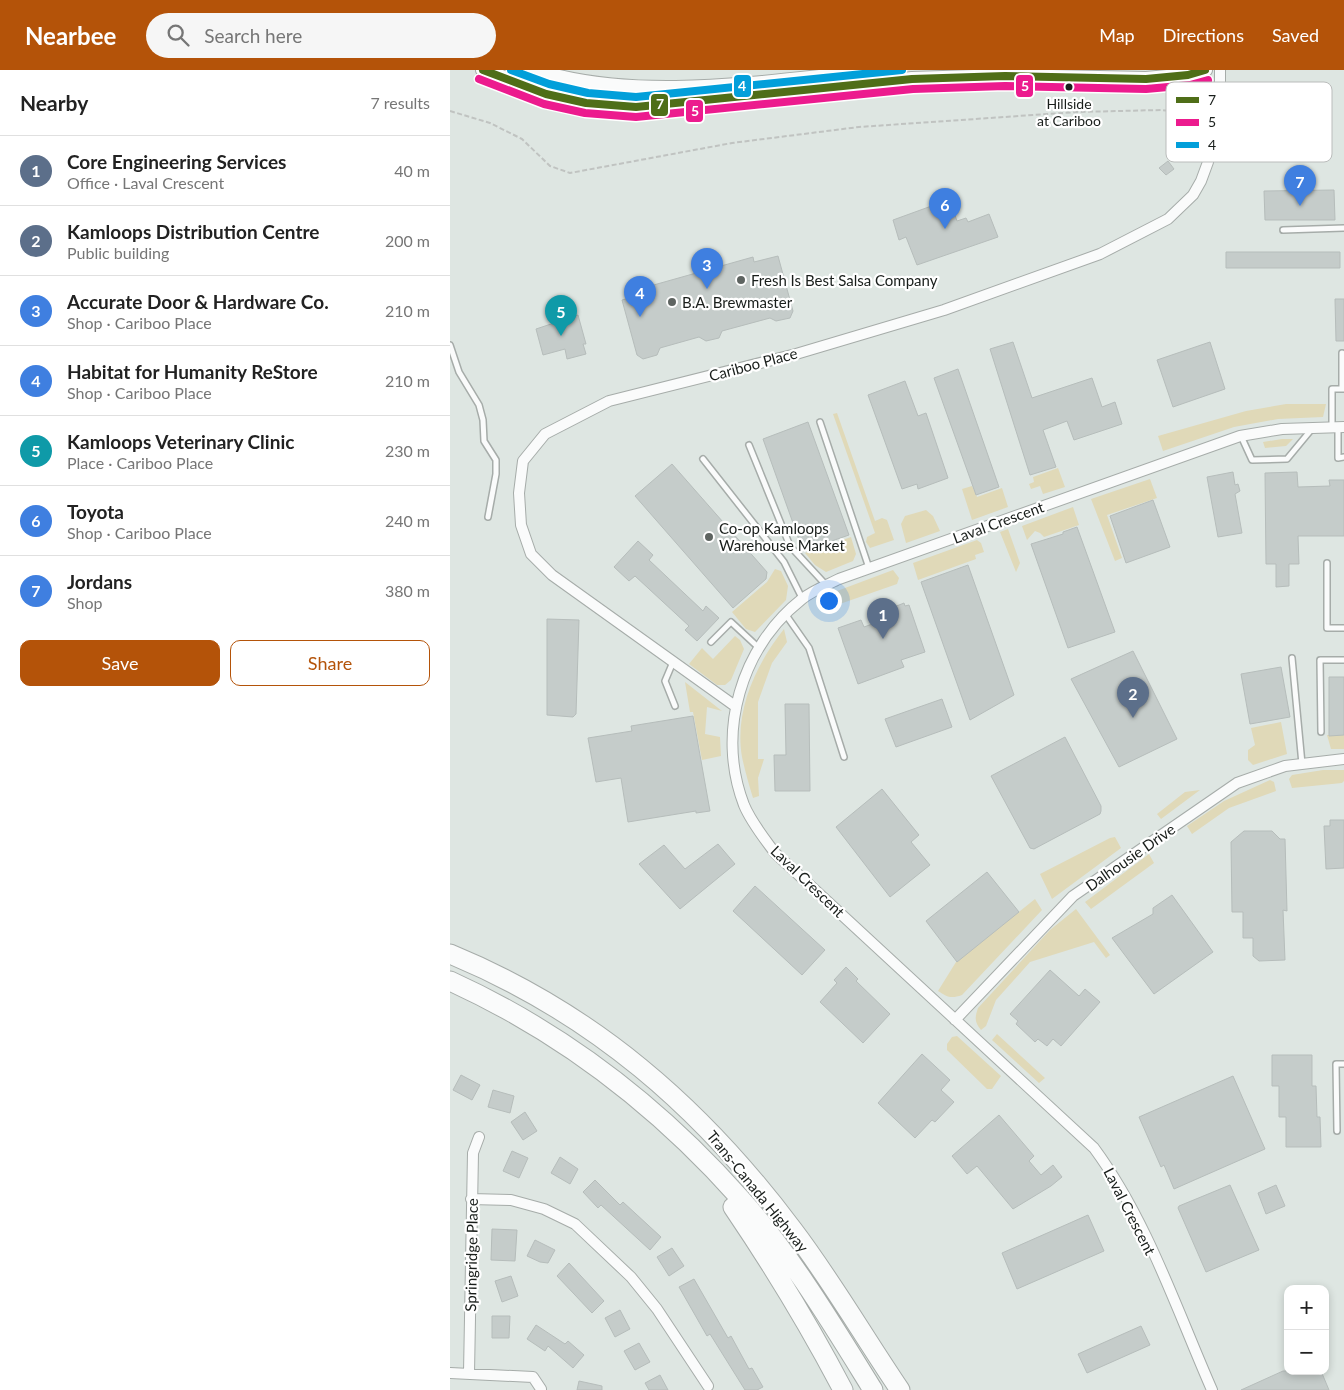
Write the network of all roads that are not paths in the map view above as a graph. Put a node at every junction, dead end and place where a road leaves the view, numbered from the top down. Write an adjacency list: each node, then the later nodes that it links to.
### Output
1 (483, 70): 4 (main road)
2 (534, 70): 3 (main road)
3 (887, 70)
4 (1205, 70)
5 (1208, 162): 29 (street, Cariboo Place)
6 (1344, 228): 7 (lane)
7 (1283, 230)
8 (450, 346): 18 (lane)
9 (1342, 353): 10 (lane)
10 (1343, 389): 12 (lane)
11 (820, 422): 20 (lane)
12 (1338, 427): 13 (street, Laval Crescent); 16 (lane)
13 (1312, 428): 14 (street, Laval Crescent); 14 (lane)
14 (1240, 436): 20 (street, Laval Crescent)
15 (750, 446): 21 (lane)
16 (1344, 457)
17 (703, 460): 22 (lane)
18 (488, 517)
19 (1327, 563): 24 (lane)
20 (869, 568): 21 (street, Laval Crescent)
21 (827, 585): 22 (street, Laval Crescent)
22 (802, 598): 23 (street, Laval Crescent)
23 (786, 615): 26 (street, Laval Crescent); 33 (lane)
24 (1344, 628)
25 (711, 642): 26 (lane)
26 (759, 648): 31 (street, Laval Crescent)
27 (1292, 658): 35 (lane)
28 (1344, 660): 32 (lane)
29 (673, 662): 30 (lane); 31 (street, Cariboo Place)
30 (675, 706)
31 (735, 706): 38 (street, Laval Crescent)
32 (1321, 732)
33 (844, 757)
34 (1344, 759): 35 (street, Dalhousie Drive)
35 (1302, 764): 38 (street, Dalhousie Drive)
36 (450, 954): 50 (highway, Trans-Canada Highway)
37 (450, 980): 42 (highway, Trans-Canada Highway)
38 (955, 1020): 51 (street, Laval Crescent)
39 (1344, 1064): 40 (lane)
40 (1337, 1130)
41 (479, 1137): 43 (street, Springridge Place)
42 (700, 1157): 48 (highway); 49 (highway, Trans-Canada Highway)
43 (472, 1199): 45 (street, Springridge Place); 46 (street)
44 (450, 1373): 45 (street)
45 (469, 1374): 47 (street)
46 (708, 1386)
47 (541, 1389)
48 (843, 1390)
49 (873, 1390)
50 (900, 1390)
51 (1212, 1390)

